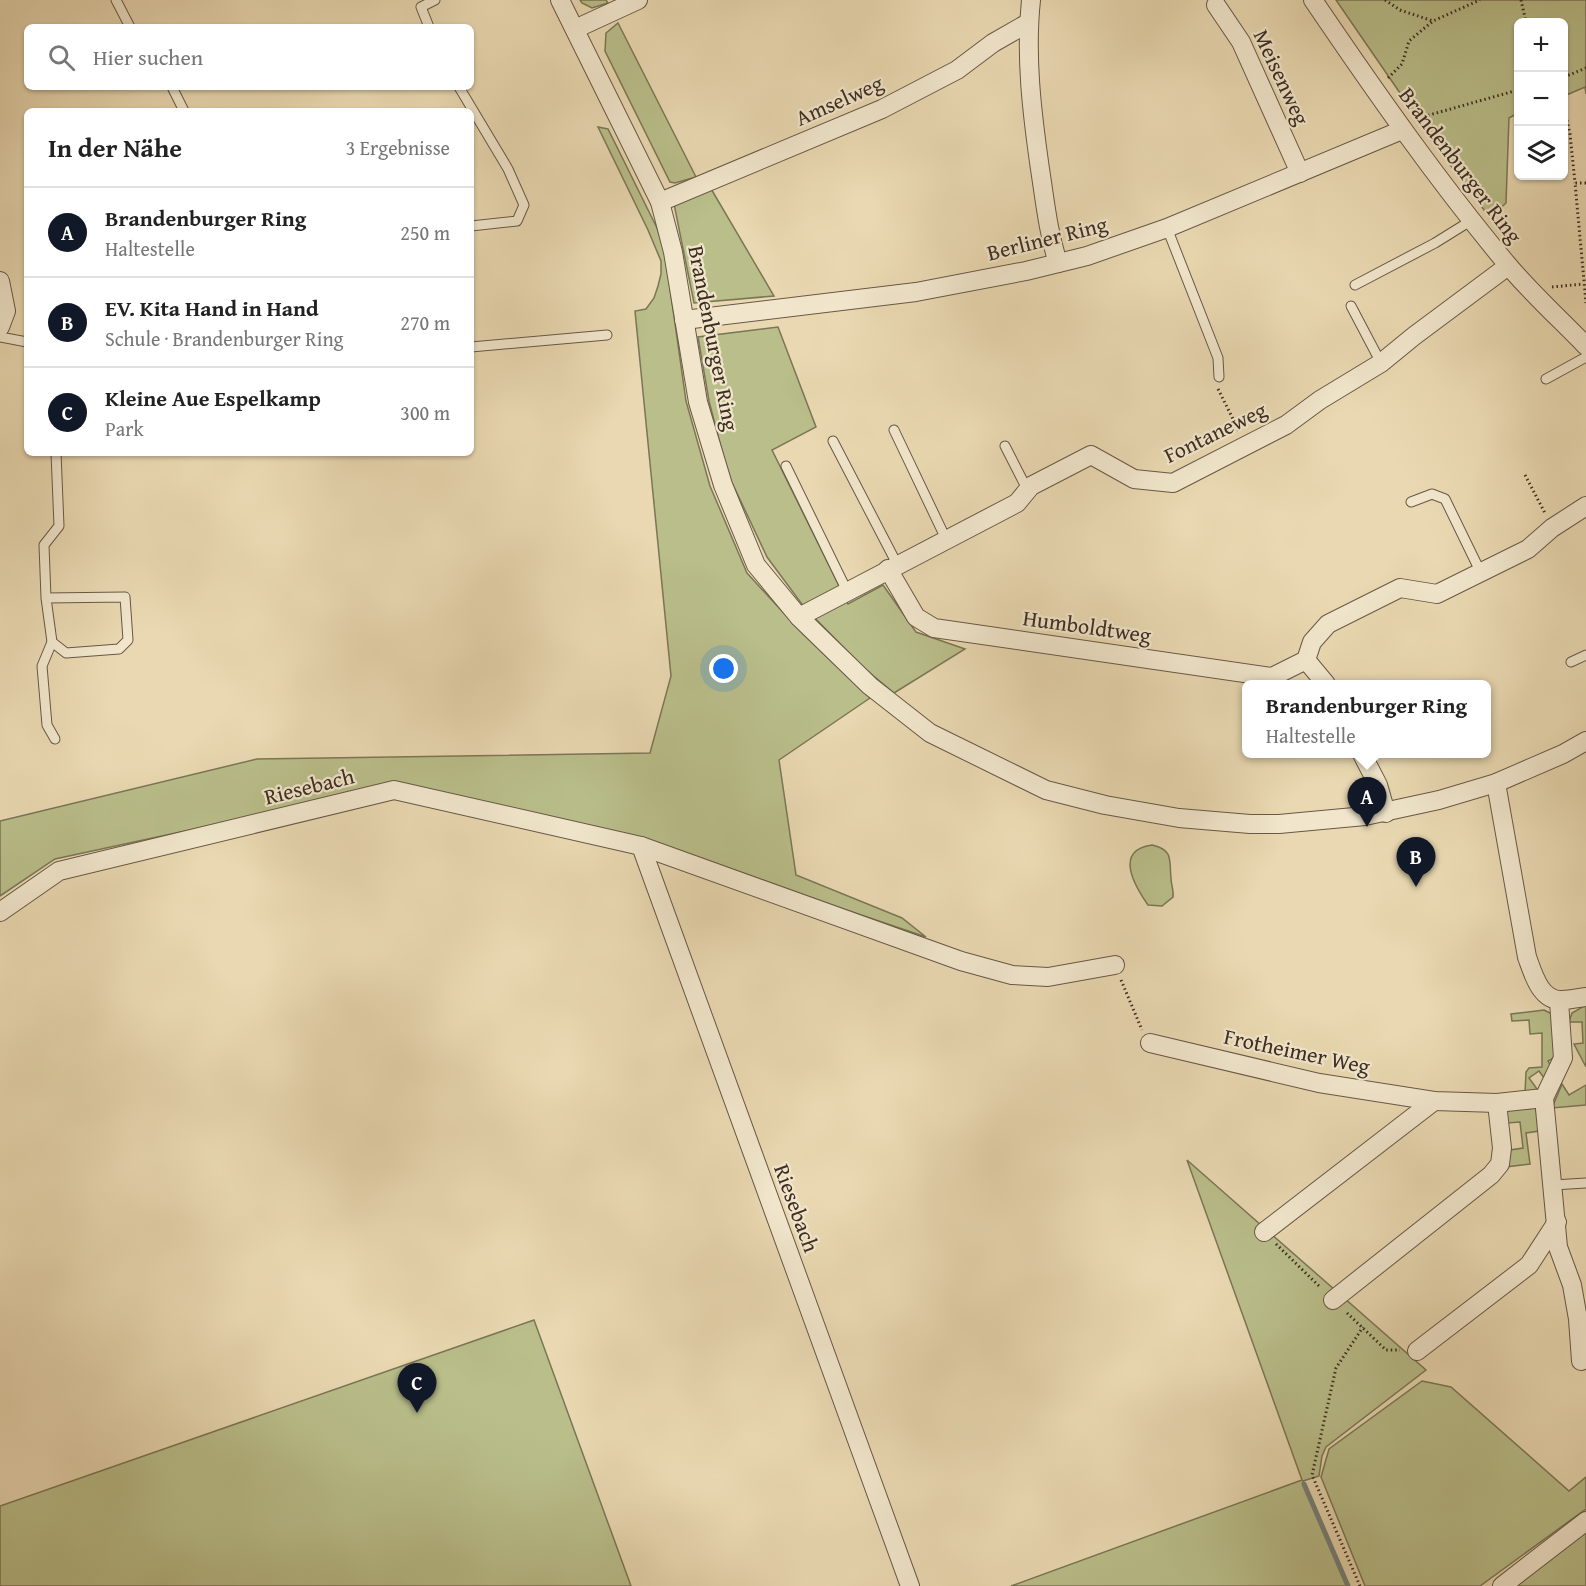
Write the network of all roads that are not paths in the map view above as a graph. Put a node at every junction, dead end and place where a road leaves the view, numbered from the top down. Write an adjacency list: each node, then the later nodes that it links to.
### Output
1 (116, 0): 10 (lane)
2 (435, 0): 7 (lane)
3 (560, 0): 12 (street, Brandenburger Ring)
4 (638, 0): 12 (street)
5 (1031, 0): 9 (street)
6 (1313, 0): 18 (street, Brandenburger Ring)
7 (419, 4): 11 (lane)
8 (1216, 5): 19 (street, Meisenweg)
9 (1028, 23): 20 (street, Amselweg); 24 (street)
10 (128, 24)
11 (428, 24)
12 (575, 29): 20 (street, Brandenburger Ring)
13 (173, 90): 15 (lane)
14 (461, 90): 16 (lane)
15 (181, 108)
16 (472, 108)
17 (474, 112): 22 (lane)
18 (1402, 130): 19 (street, Berliner Ring); 21 (street, Brandenburger Ring)
19 (1300, 173): 23 (street, Berliner Ring)
20 (660, 202): 29 (street, Brandenburger Ring)
21 (1472, 220): 25 (street, Brandenburger Ring); 27 (lane)
22 (474, 226)
23 (1167, 228): 24 (street, Berliner Ring); 38 (lane)
24 (1058, 263): 29 (street, Berliner Ring)
25 (1508, 266): 34 (street, Brandenburger Ring); 37 (street, Fontaneweg)
26 (0, 281): 30 (street)
27 (1355, 285)
28 (1351, 306): 37 (lane)
29 (684, 320): 53 (street, Brandenburger Ring)
30 (0, 327)
31 (608, 335): 35 (lane)
32 (0, 337): 33 (lane)
33 (24, 341)
34 (1586, 346)
35 (474, 347)
36 (1586, 357): 39 (lane)
37 (1382, 363): 45 (street, Fontaneweg)
38 (1219, 377)
39 (1546, 378)
40 (894, 430): 48 (lane)
41 (833, 441): 49 (lane)
42 (1005, 446): 45 (lane)
43 (56, 456): 52 (lane)
44 (786, 466): 51 (lane)
45 (1028, 491): 48 (street, Fontaneweg)
46 (1411, 502): 50 (lane)
47 (1586, 506): 50 (street)
48 (946, 539): 49 (street, Fontaneweg)
49 (892, 567): 51 (street, Fontaneweg); 56 (street, Humboldtweg)
50 (1480, 573): 56 (street)
51 (847, 591): 53 (street, Fontaneweg)
52 (46, 598): 54 (lane); 54 (lane)
53 (798, 617): 63 (street, Brandenburger Ring)
54 (52, 642): 59 (lane)
55 (1586, 655): 57 (lane)
56 (1306, 660): 58 (street)
57 (1571, 662)
58 (1323, 680)
59 (55, 739)
60 (1586, 741): 62 (street, Brandenburger Ring)
61 (1364, 758): 63 (street)
62 (1496, 783): 63 (street, Brandenburger Ring); 68 (street)
63 (1386, 813)
64 (641, 846): 65 (street, Riesebach); 66 (street, Riesebach); 81 (street, Riesebach)
65 (0, 912)
66 (1115, 965)
67 (1586, 997): 68 (street)
68 (1559, 1000): 70 (street)
69 (1150, 1043): 71 (street, Frotheimer Weg)
70 (1544, 1098): 72 (street, Frotheimer Weg); 74 (street)
71 (1434, 1101): 72 (street, Frotheimer Weg); 76 (street)
72 (1497, 1103): 77 (street)
73 (1586, 1183): 74 (lane)
74 (1553, 1185): 75 (street)
75 (1557, 1222): 78 (street); 79 (street)
76 (1264, 1232)
77 (1333, 1300)
78 (1417, 1351)
79 (1581, 1360)
80 (1586, 1521): 82 (street)
81 (910, 1586)
82 (1502, 1586)

